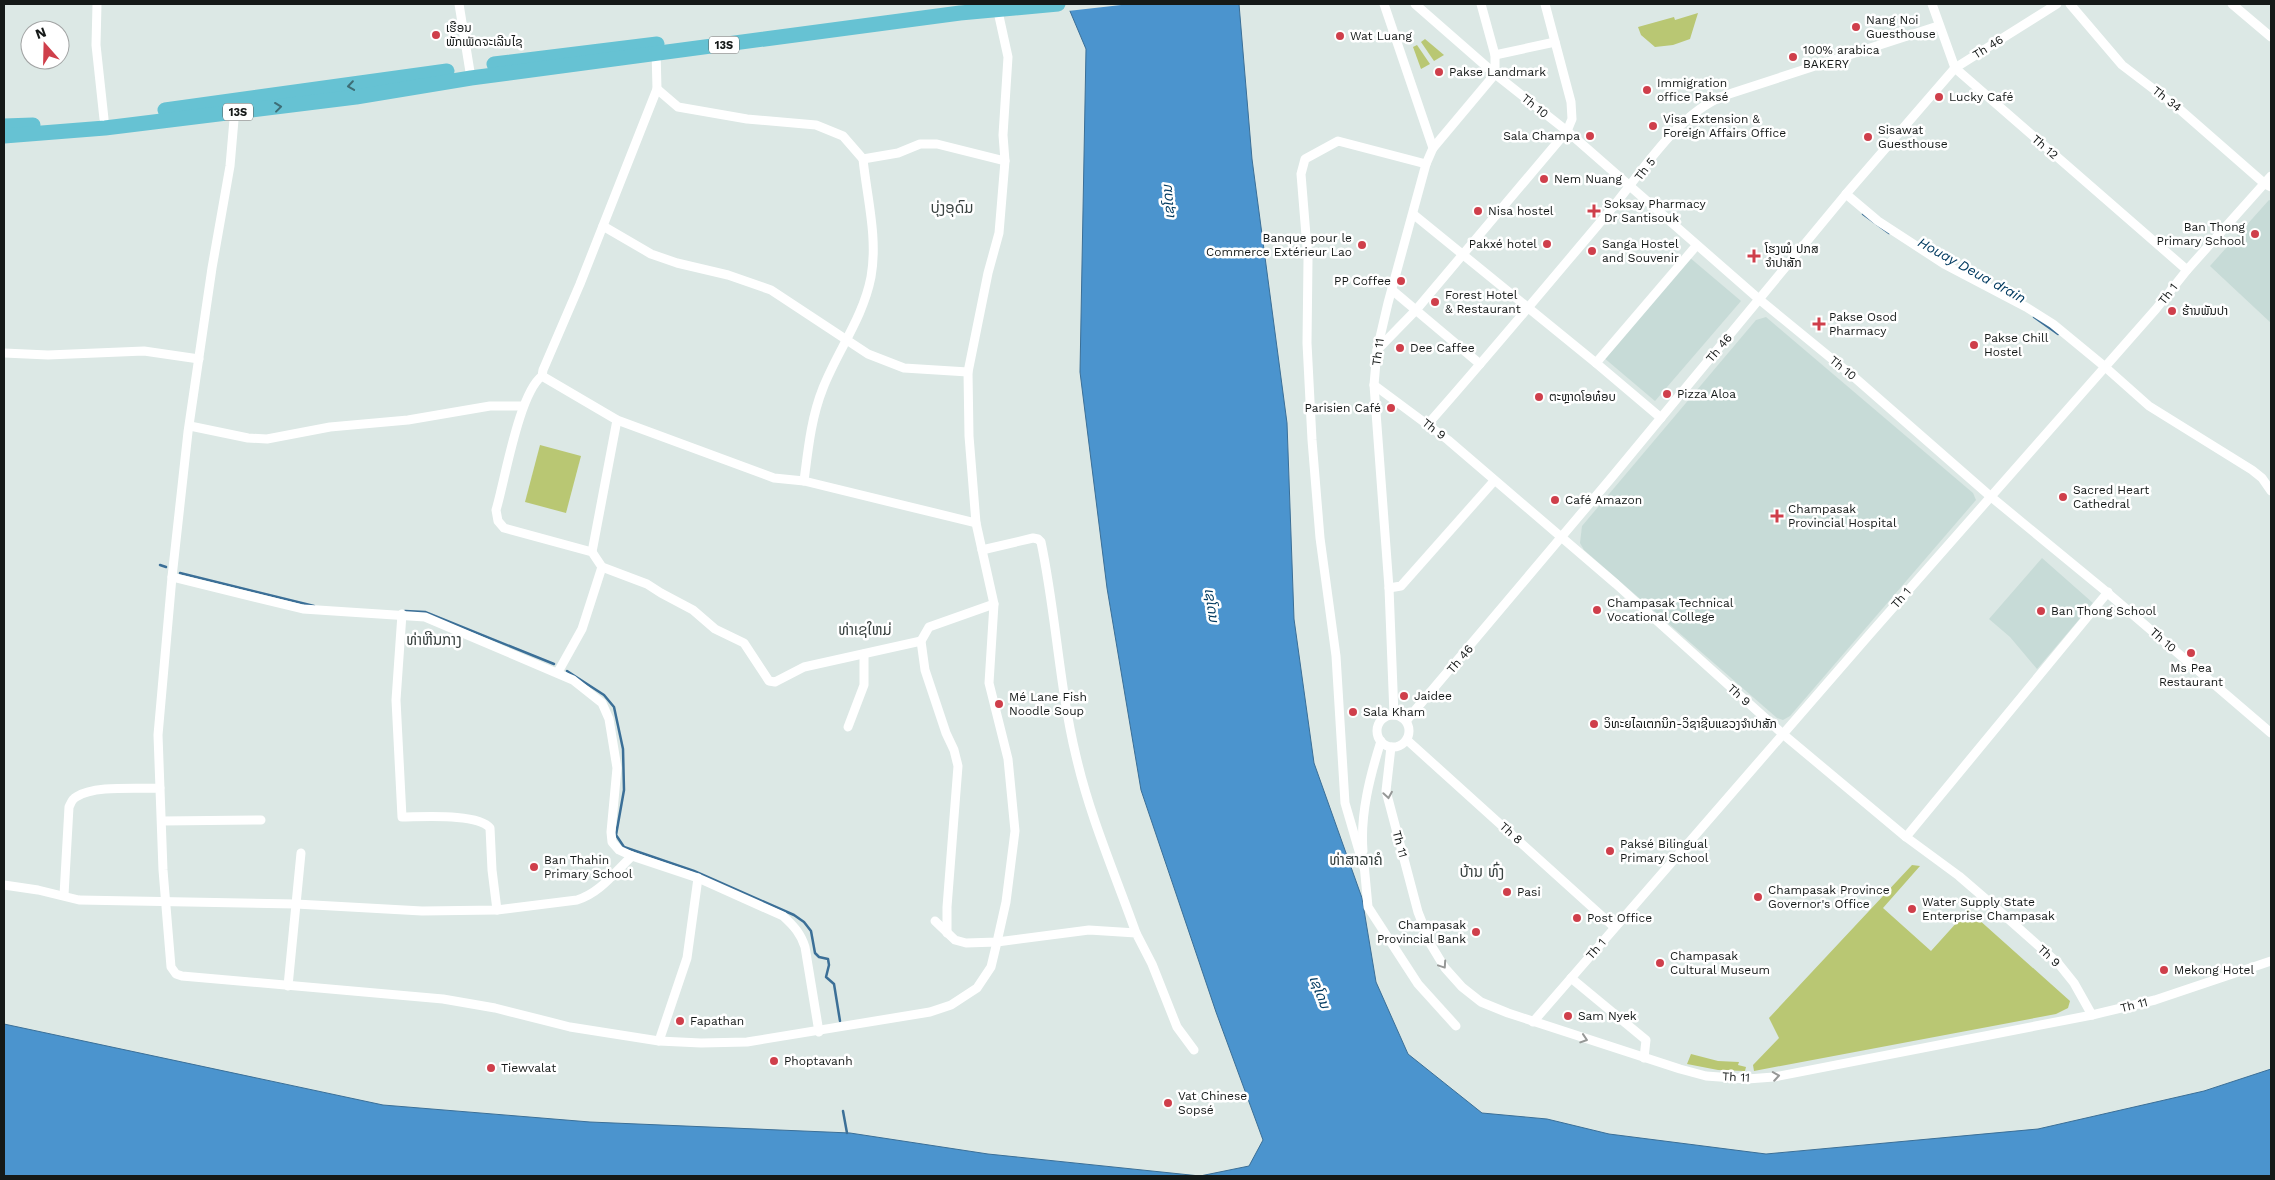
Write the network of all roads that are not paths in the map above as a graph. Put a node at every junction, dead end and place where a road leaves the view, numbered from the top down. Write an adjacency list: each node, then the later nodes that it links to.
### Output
1 (97, 4): 24 (street)
2 (458, 4): 20 (street)
3 (996, 4): 30 (street)
4 (1058, 4): 13 (highway, 13S)
5 (1384, 4): 28 (street)
6 (1415, 4): 21 (street, Th 10)
7 (1481, 4): 18 (street)
8 (1545, 4): 16 (street)
9 (1932, 4): 14 (street, Th 12)
10 (2057, 4): 19 (street, Th 46)
11 (2070, 4): 33 (street, Th 34)
12 (2232, 4): 15 (street)
13 (973, 8): 17 (highway, 13S)
14 (1938, 26): 19 (street, Th 12); 34 (street, Th 5)
15 (2271, 37)
16 (1555, 42): 18 (street); 26 (street)
17 (656, 49): 20 (highway, 13S); 22 (street)
18 (1495, 55): 21 (street)
19 (1955, 68): 35 (street, Th 46); 40 (street, Th 12)
20 (470, 73): 23 (highway, 13S)
21 (1495, 74): 26 (street, Th 10); 28 (street, Th 11)
22 (657, 89): 29 (street); 37 (street)
23 (235, 106): 24 (highway, 13S); 27 (highway, 13S); 48 (street)
24 (104, 119): 25 (highway, 13S)
25 (4, 126)
26 (1566, 131): 34 (street, Th 10); 39 (street)
27 (4, 136)
28 (1433, 148): 31 (street, Th 11)
29 (863, 159): 30 (street); 45 (street)
30 (1005, 161): 52 (street)
31 (1426, 164): 36 (street, Th 11); 91 (street)
32 (2271, 176): 33 (street, Th 1)
33 (2268, 185): 40 (street, Th 1)
34 (1630, 187): 38 (street, Th 10); 43 (street, Th 5)
35 (1846, 194): 42 (street, Th 46); 51 (street)
36 (1413, 214): 39 (street); 41 (street, Th 11)
37 (603, 226): 45 (street); 53 (street)
38 (1696, 246): 42 (street, Th 10); 49 (street)
39 (1461, 254): 43 (street); 44 (street)
40 (2187, 270): 51 (street, Th 1)
41 (1392, 290): 44 (street); 46 (street, Th 11)
42 (1760, 300): 56 (street, Th 46); 63 (street, Th 10)
43 (1528, 308): 49 (street); 50 (street, Th 5)
44 (1416, 310): 46 (street); 50 (street)
45 (848, 340): 52 (street); 61 (street)
46 (1377, 350): 54 (street, Th 11)
47 (4, 354): 48 (street)
48 (199, 359): 59 (street)
49 (1596, 363): 56 (street)
50 (1480, 364): 58 (street, Th 5)
51 (2104, 366): 62 (street); 63 (street, Th 1)
52 (968, 372): 64 (street)
53 (542, 376): 55 (street); 57 (street)
54 (1374, 385): 58 (street, Th 9); 70 (street, Th 11)
55 (523, 406): 59 (street); 67 (street)
56 (1661, 418): 65 (street, Th 46)
57 (617, 420): 61 (street); 67 (street)
58 (1428, 424): 60 (street, Th 9)
59 (190, 426): 69 (street)
60 (1494, 481): 65 (street, Th 9); 70 (street)
61 (804, 482): 64 (street)
62 (2271, 491)
63 (1990, 496): 71 (street, Th 10); 81 (street, Th 1)
64 (976, 523): 66 (street)
65 (1561, 537): 78 (street, Th 46); 81 (street, Th 9)
66 (982, 550): 72 (street); 100 (street)
67 (592, 552): 68 (street)
68 (602, 568): 75 (street); 76 (street)
69 (172, 577): 73 (street); 85 (street)
70 (1389, 588): 77 (street, Th 11)
71 (2108, 592): 80 (street, Th 10); 88 (street)
72 (994, 604): 74 (street); 102 (street)
73 (402, 614): 76 (street); 97 (street)
74 (920, 641): 75 (street); 101 (street)
75 (864, 654): 79 (street)
76 (558, 672): 90 (street)
77 (1394, 714): 78 (street); 83 (street)
78 (1406, 721): 82 (street)
79 (848, 727)
80 (2271, 733)
81 (1784, 735): 88 (street, Th 9); 99 (street, Th 1)
82 (1407, 740): 84 (street); 99 (street, Th 8)
83 (1381, 741): 84 (street); 91 (street)
84 (1391, 747): 107 (street, Th 11, one-way to 107)
85 (160, 788): 87 (street); 94 (street)
86 (261, 820): 87 (street)
87 (162, 821): 95 (street)
88 (1906, 837): 106 (street, Th 9)
89 (301, 853): 96 (street)
90 (632, 856): 92 (street); 97 (street)
91 (1364, 868): 108 (street)
92 (698, 878): 109 (street); 110 (street)
93 (4, 885): 94 (street)
94 (64, 895): 95 (street)
95 (165, 901): 96 (street); 105 (street)
96 (296, 904): 97 (street); 105 (street)
97 (497, 910)
98 (935, 920): 101 (street)
99 (1614, 927): 104 (street, Th 1)
100 (1136, 932): 102 (street); 111 (street)
101 (947, 934): 102 (street)
102 (998, 942): 109 (street)
103 (2271, 961): 106 (street, Th 11)
104 (1571, 978): 107 (street, Th 1); 112 (street)
105 (288, 986): 110 (street)
106 (2092, 1015): 112 (street, Th 11, one-way to 106)
107 (1533, 1022): 112 (street, Th 11, one-way to 112)
108 (1456, 1026)
109 (819, 1032): 110 (street)
110 (659, 1041)
111 (1194, 1050)
112 (1644, 1058)

